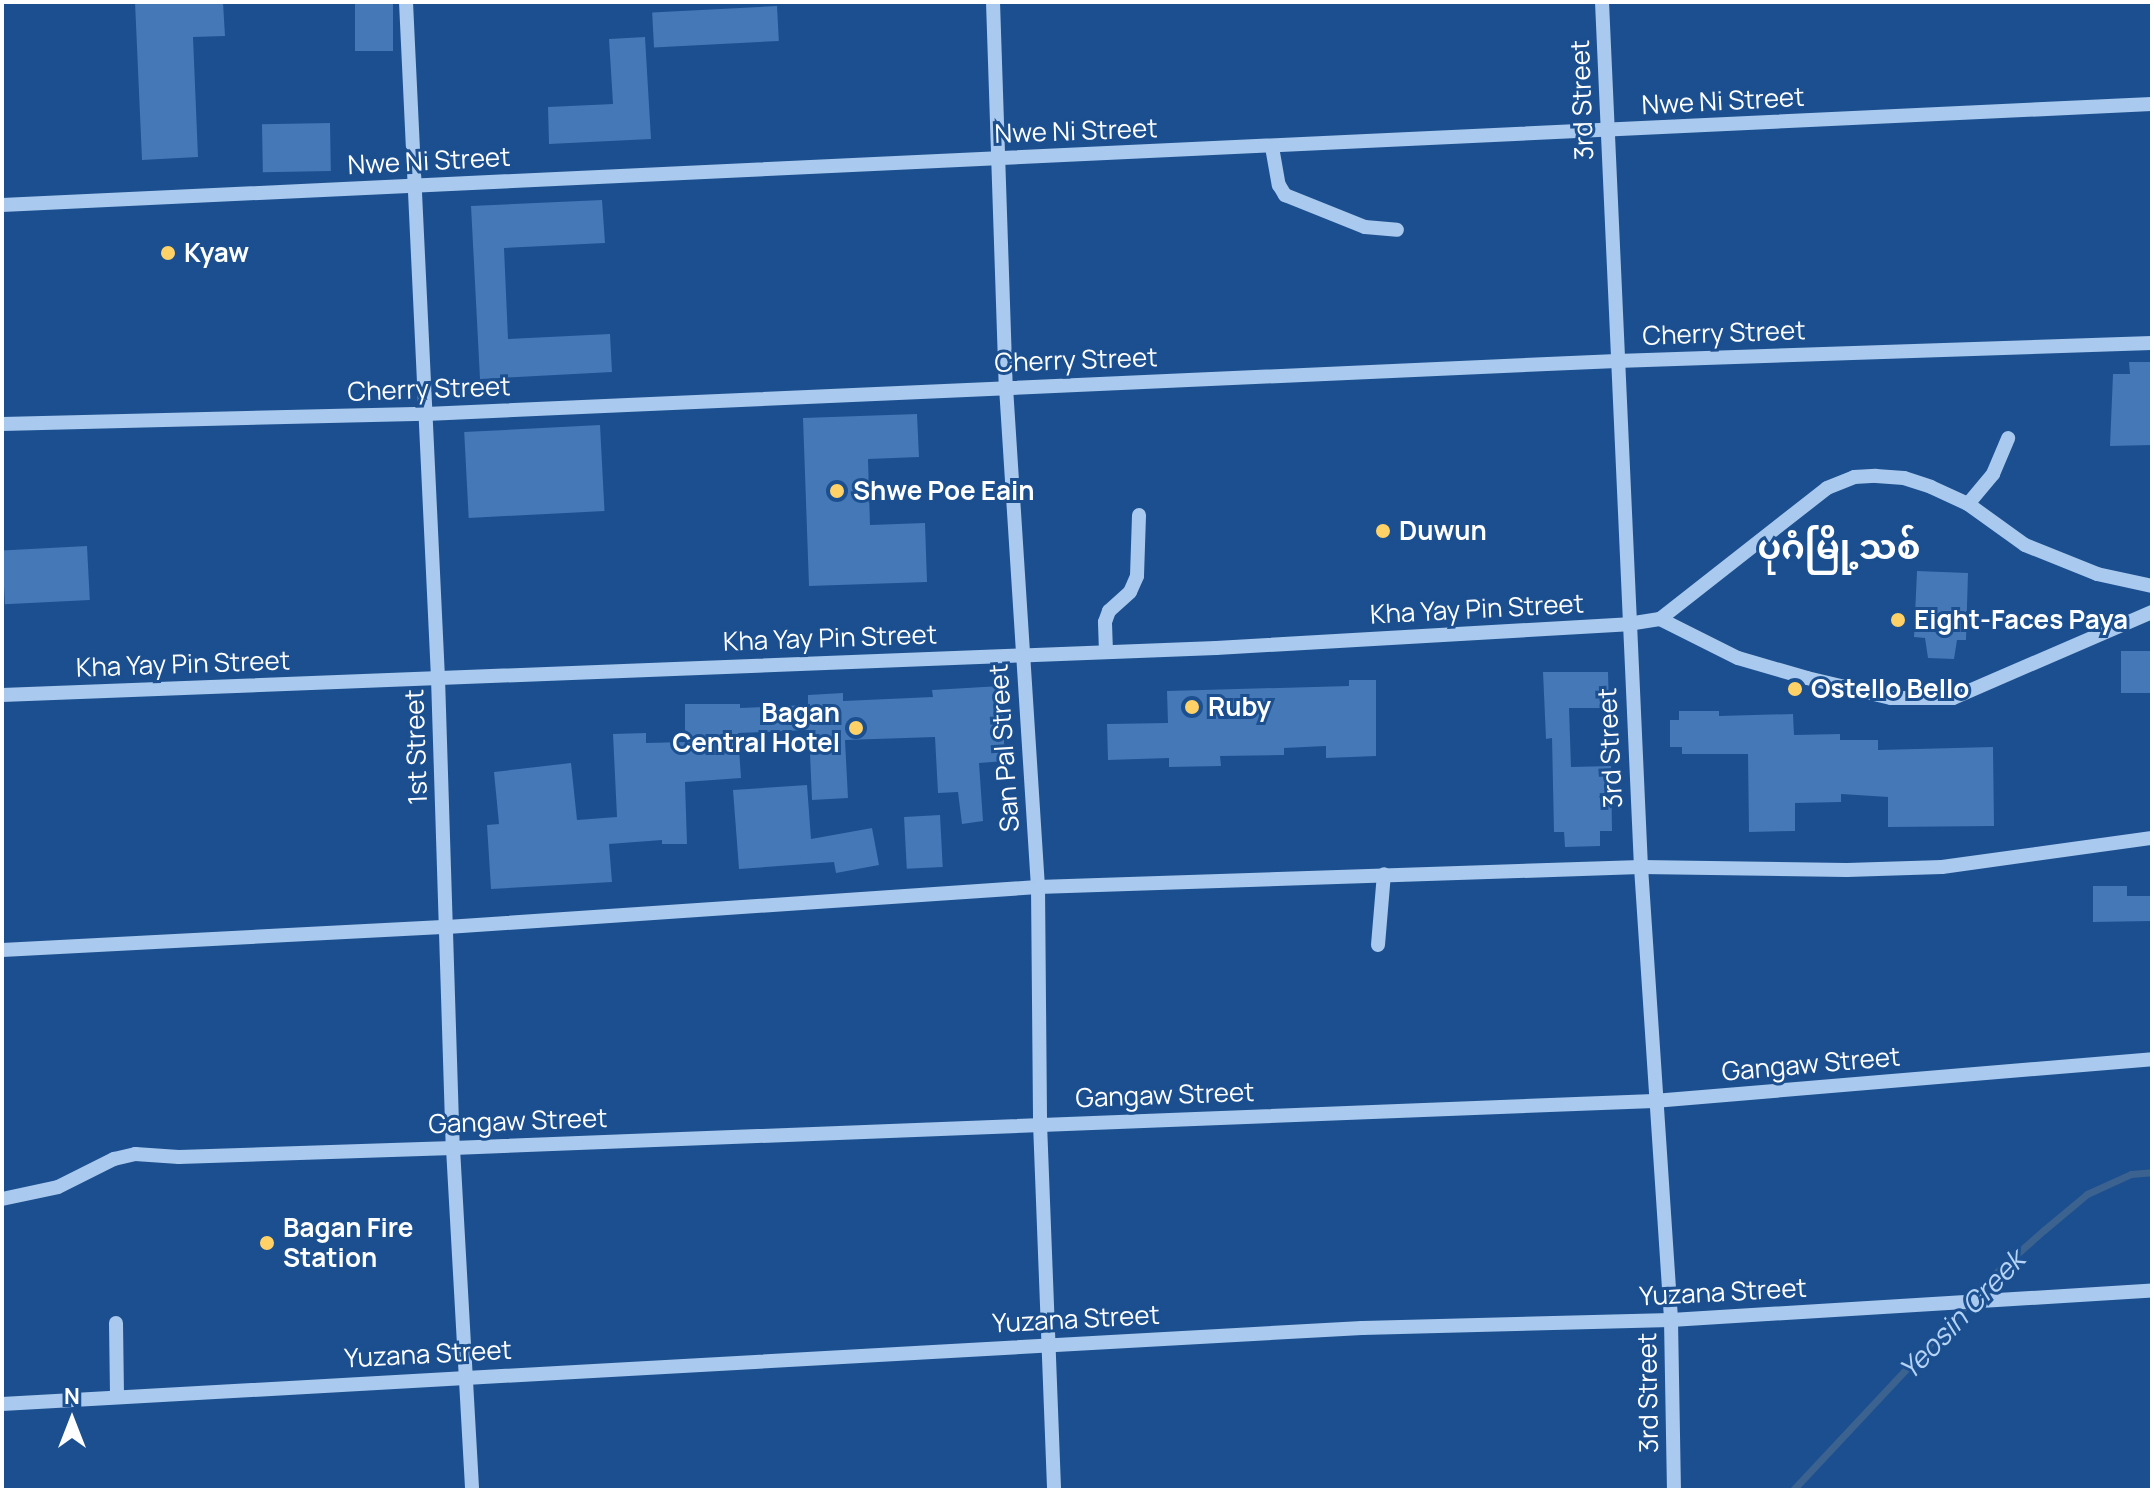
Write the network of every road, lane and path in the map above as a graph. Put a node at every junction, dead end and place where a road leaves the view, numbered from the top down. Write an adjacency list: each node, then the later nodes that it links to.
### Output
1 (406, 2): 8 (street, 1st Street)
2 (993, 2): 7 (street, San Pal Street)
3 (1602, 2): 5 (street, 3rd Street)
4 (2152, 104): 5 (street, Nwe Ni Street)
5 (1607, 130): 6 (street, Nwe Ni Street); 12 (street, 3rd Street)
6 (1272, 147): 7 (street, Nwe Ni Street); 10 (street)
7 (998, 159): 8 (street, Nwe Ni Street); 13 (street, San Pal Street)
8 (414, 185): 9 (street, Nwe Ni Street); 14 (street, 1st Street)
9 (2, 205)
10 (1397, 230)
11 (2152, 343): 12 (street, Cherry Street)
12 (1617, 361): 13 (street, Cherry Street); 22 (street, 3rd Street)
13 (1006, 387): 14 (street, Cherry Street); 24 (street, San Pal Street)
14 (426, 414): 15 (street, Cherry Street); 25 (street, 1st Street)
15 (2, 424)
16 (2008, 438): 17 (street)
17 (1968, 504): 19 (street, Kha Yay Pin Street); 21 (street, Kha Yay Pin Street)
18 (1139, 515): 23 (street)
19 (2152, 586)
20 (2152, 612): 21 (street)
21 (1660, 619): 22 (street, Kha Yay Pin Street)
22 (1628, 624): 23 (street, Kha Yay Pin Street); 28 (street, 3rd Street)
23 (1106, 652): 24 (street, Kha Yay Pin Street)
24 (1022, 655): 25 (street, Kha Yay Pin Street); 30 (street, San Pal Street)
25 (438, 678): 26 (street, Kha Yay Pin Street); 31 (street, 1st Street)
26 (2, 695)
27 (2152, 838): 28 (street)
28 (1641, 867): 29 (street); 35 (street, 3rd Street)
29 (1384, 874): 30 (street); 32 (street)
30 (1038, 887): 31 (street); 36 (street, San Pal Street)
31 (447, 927): 33 (street); 37 (street, 1st Street)
32 (1378, 945)
33 (2, 950)
34 (2152, 1059): 35 (street, Gangaw Street)
35 (1654, 1101): 36 (street, Gangaw Street); 40 (street, 3rd Street)
36 (1040, 1123): 37 (street, Gangaw Street); 42 (street, San Pal Street)
37 (453, 1148): 38 (street, Gangaw Street); 43 (street, 1st Street)
38 (4, 1202)
39 (2152, 1291): 40 (street, Yuzana Street)
40 (1671, 1320): 42 (street, Yuzana Street); 48 (street, 3rd Street)
41 (116, 1323): 44 (street)
42 (1049, 1345): 43 (street, Yuzana Street); 47 (street, San Pal Street)
43 (466, 1375): 44 (street, Yuzana Street); 46 (street, 1st Street)
44 (117, 1397): 45 (street, Yuzana Street)
45 (2, 1404)
46 (472, 1490)
47 (1054, 1490)
48 (1674, 1490)

